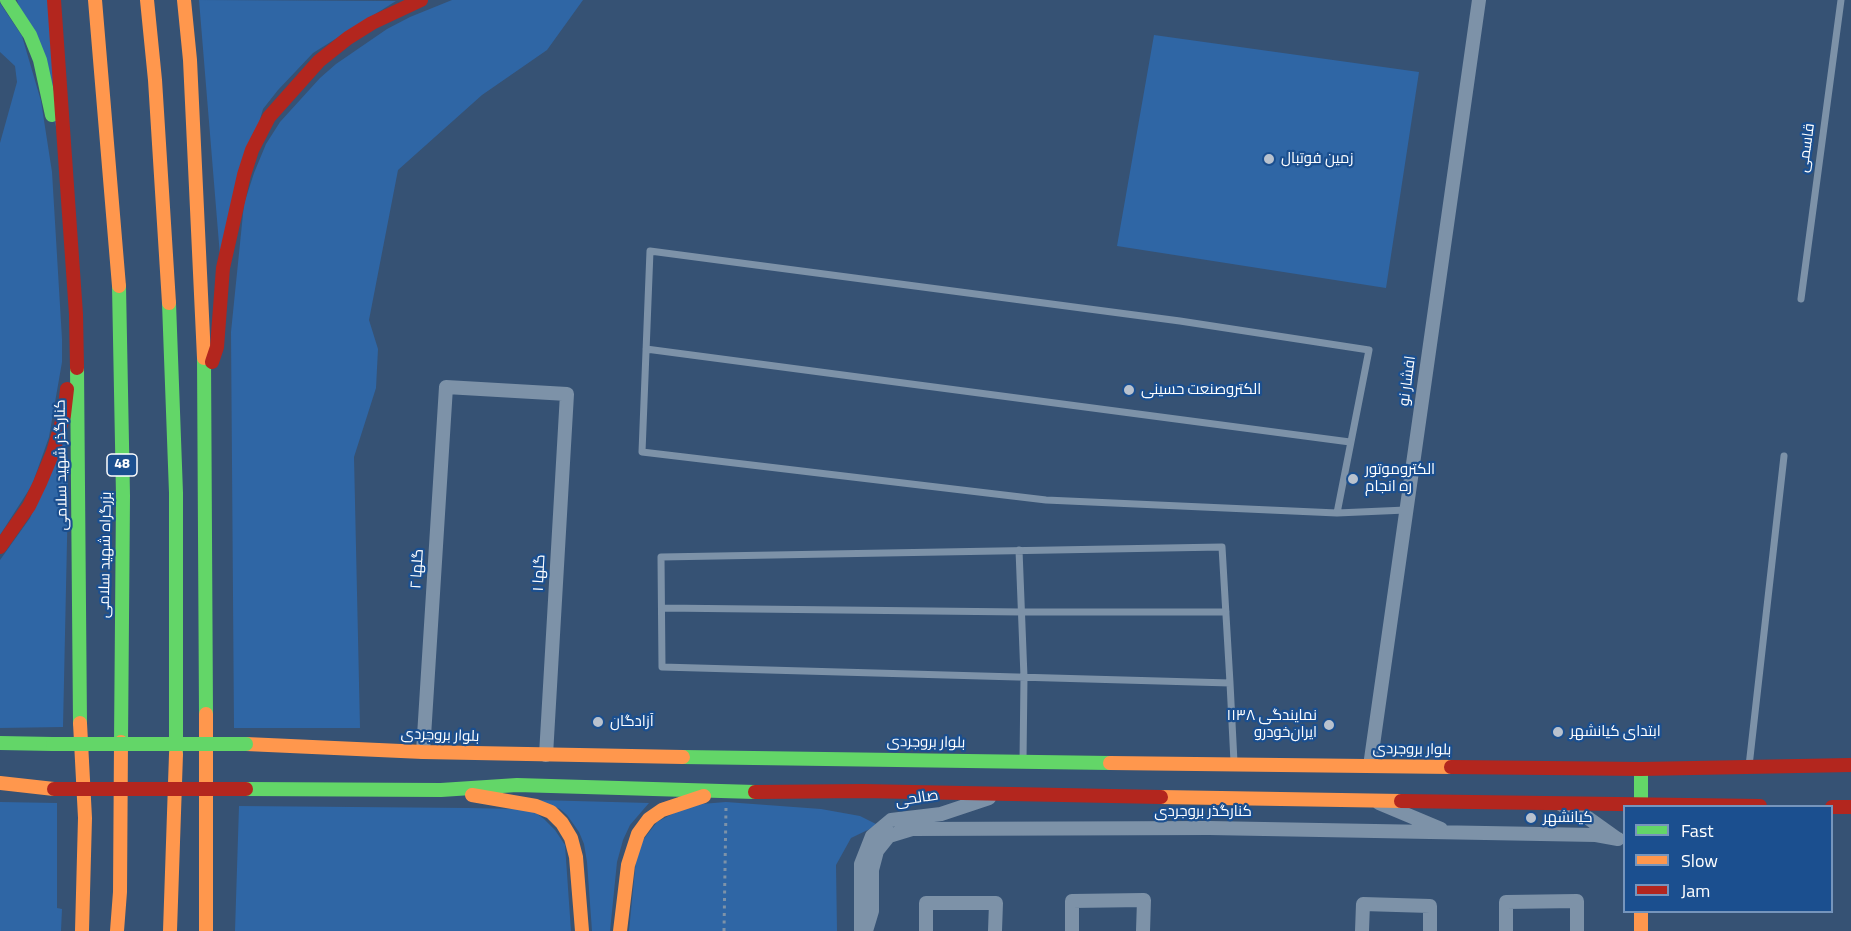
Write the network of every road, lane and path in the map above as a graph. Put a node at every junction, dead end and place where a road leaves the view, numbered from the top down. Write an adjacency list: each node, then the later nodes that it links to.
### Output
1 (7, 0): 9 (main road)
2 (54, 0): 9 (main road, کنارگذر شهید سلامی)
3 (95, 0): 49 (main road, بزرگراه شهید سلامی / 48)
4 (147, 0): 50 (main road)
5 (184, 0): 13 (main road)
6 (421, 0): 13 (main road)
7 (1479, 0): 17 (street, افشار نو)
8 (1841, 0): 10 (lane, قاسمی)
9 (69, 188): 11 (main road, کنارگذر شهید سلامی)
10 (1801, 299)
11 (76, 314): 19 (main road); 48 (main road, کنارگذر شهید سلامی)
12 (646, 349): 15 (lane); 15 (lane); 18 (lane)
13 (205, 382): 51 (main road)
14 (567, 394): 27 (street, گلها ۲); 28 (street, گلها ۱)
15 (1350, 442): 18 (lane)
16 (1784, 456): 33 (lane)
17 (1406, 510): 18 (lane); 32 (street, افشار نو)
18 (1337, 513)
19 (0, 547)
20 (1019, 550): 21 (lane); 22 (lane); 23 (lane)
21 (662, 608): 22 (lane); 24 (lane)
22 (1022, 612): 23 (lane); 24 (lane)
23 (1226, 612): 25 (lane)
24 (1024, 677): 25 (lane); 29 (lane)
25 (1230, 683): 30 (lane)
26 (0, 743): 27 (main road, بلوار بروجردی, bridge)
27 (423, 752): 28 (main road, بلوار بروجردی)
28 (546, 755): 29 (main road, بلوار بروجردی)
29 (1023, 761): 30 (main road, بلوار بروجردی)
30 (1235, 764): 32 (main road, بلوار بروجردی)
31 (1851, 765): 33 (main road, بلوار بروجردی)
32 (1370, 766): 34 (main road, بلوار بروجردی)
33 (1749, 766): 34 (main road, بلوار بروجردی)
34 (1641, 769): 43 (main road)
35 (0, 783): 36 (main road)
36 (54, 789): 37 (main road, bridge); 38 (main road)
37 (441, 790): 40 (main road); 52 (main road)
38 (0, 795)
39 (996, 795): 40 (main road); 41 (main road); 55 (street, صالحی)
40 (722, 797): 53 (main road); 54 (path)
41 (1374, 801): 42 (main road); 45 (street)
42 (1562, 805): 44 (main road); 46 (street)
43 (1641, 805)
44 (1623, 806)
45 (1448, 832): 46 (street, کنارگذر بروجردی); 55 (street, کنارگذر بروجردی)
46 (1621, 842)
47 (1641, 913): 64 (main road)
48 (82, 931)
49 (117, 931)
50 (170, 931)
51 (206, 931)
52 (582, 931)
53 (620, 931)
54 (724, 931)
55 (863, 931)
56 (926, 931): 57 (street)
57 (995, 931)
58 (1072, 931): 59 (street)
59 (1143, 931)
60 (1362, 931): 61 (street)
61 (1430, 931)
62 (1506, 931): 63 (street)
63 (1577, 931)
64 (1641, 931)

